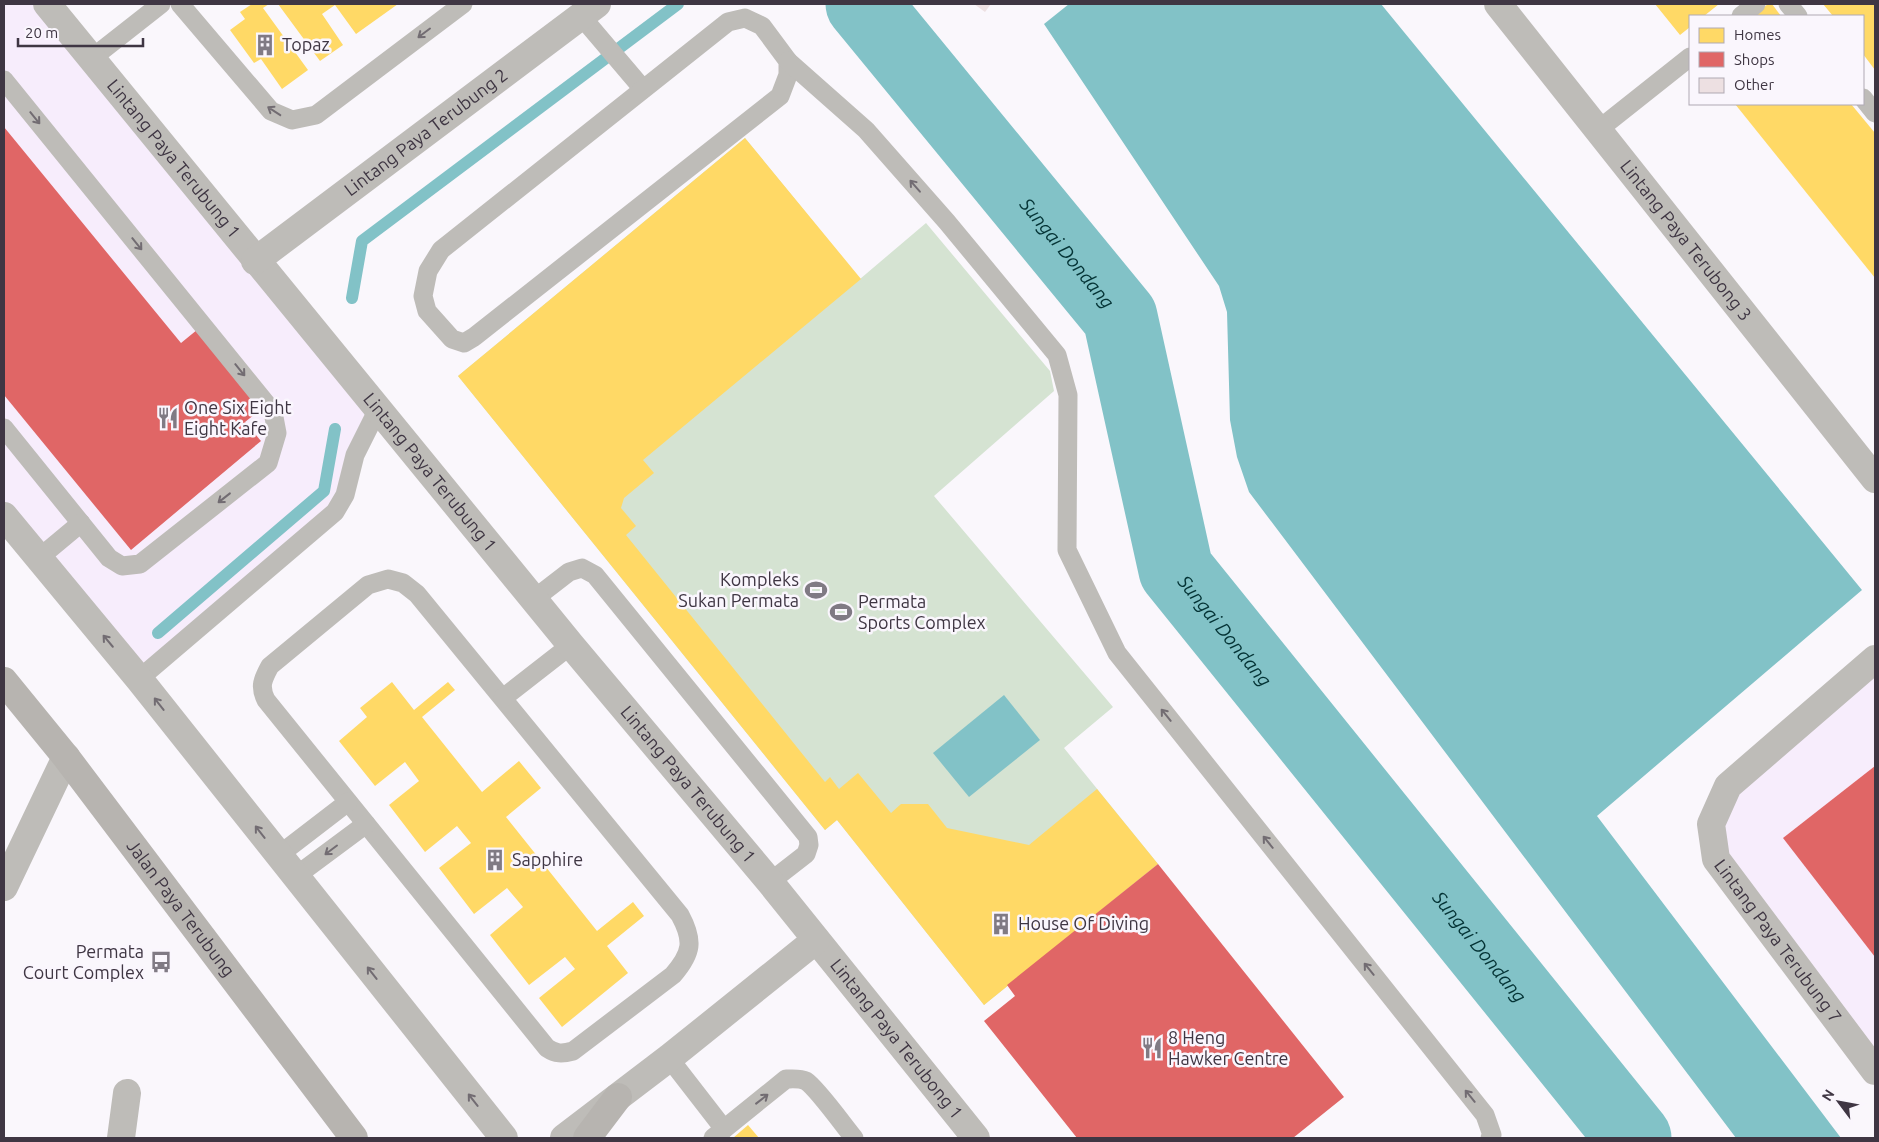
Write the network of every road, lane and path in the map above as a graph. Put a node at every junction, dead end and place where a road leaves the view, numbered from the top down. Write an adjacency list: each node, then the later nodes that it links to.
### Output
1 (161, 4): 11 (lane)
2 (180, 4): 3 (lane, one-way to 2)
3 (463, 4)
4 (1498, 4): 18 (street, Lintang Paya Terubong 3)
5 (1756, 4): 9 (lane)
6 (1788, 4): 10 (lane)
7 (51, 5): 11 (street, Lintang Paya Terubung 1)
8 (589, 10): 15 (lane); 19 (street, Lintang Paya Terubung 2)
9 (1742, 15)
10 (1797, 15)
11 (91, 58): 19 (street, Lintang Paya Terubung 1)
12 (1689, 58): 18 (lane)
13 (788, 61): 15 (lane); 15 (lane); 52 (lane, one-way to 13)
14 (4, 80): 24 (lane, one-way to 24)
15 (643, 89)
16 (1864, 99): 17 (lane)
17 (1875, 113)
18 (1598, 130): 22 (street, Lintang Paya Terubong 3)
19 (255, 261): 20 (street, Lintang Paya Terubung 1)
20 (378, 409): 26 (street, Lintang Paya Terubung 1); 29 (lane)
21 (4, 428): 24 (lane)
22 (1875, 478)
23 (4, 516): 25 (street)
24 (81, 523): 25 (lane)
25 (39, 558): 29 (street, one-way to 25)
26 (534, 599): 27 (street, Lintang Paya Terubung 1); 37 (lane)
27 (571, 645): 31 (lane); 37 (street, Lintang Paya Terubung 1)
28 (1875, 659): 41 (street, Lintang Paya Terubung 7)
29 (139, 679): 35 (street, one-way to 29)
30 (4, 681): 32 (main road, Jalan Paya Terubung)
31 (503, 698): 33 (lane); 34 (lane)
32 (66, 757): 38 (street); 46 (main road, Jalan Paya Terubung)
33 (348, 802): 34 (lane); 35 (lane)
34 (366, 824): 36 (lane, one-way to 36)
35 (279, 855): 36 (street)
36 (296, 876): 47 (street, one-way to 36)
37 (770, 882): 39 (street, Lintang Paya Terubung 1)
38 (4, 887)
39 (816, 940): 40 (street); 51 (street, Lintang Paya Terubong 1)
40 (669, 1058): 43 (street); 44 (lane)
41 (1875, 1071)
42 (126, 1093): 45 (street)
43 (618, 1097): 48 (street); 49 (main road)
44 (718, 1134): 50 (lane, one-way to 50)
45 (121, 1138)
46 (354, 1138)
47 (504, 1138)
48 (564, 1138)
49 (587, 1138)
50 (854, 1138)
51 (976, 1138)
52 (1490, 1138)

